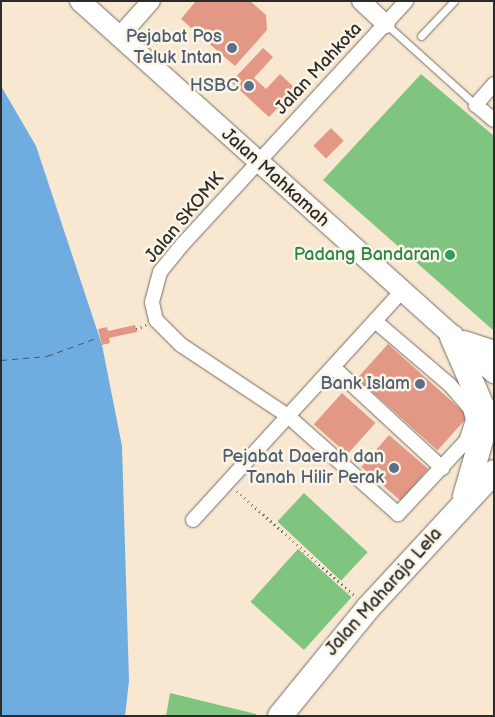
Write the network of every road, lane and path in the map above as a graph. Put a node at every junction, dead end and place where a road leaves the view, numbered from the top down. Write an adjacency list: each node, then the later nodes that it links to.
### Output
1 (80, 1): 8 (main road, Jalan Mahkamah)
2 (152, 1): 8 (street)
3 (361, 1): 6 (street)
4 (406, 1): 6 (street, Jalan Mahkota)
5 (454, 1): 7 (lane)
6 (386, 24): 10 (lane); 12 (street, Jalan Mahkota)
7 (421, 36)
8 (119, 37): 12 (main road, Jalan Mahkamah)
9 (494, 84): 10 (street)
10 (476, 105): 11 (street)
11 (494, 120)
12 (259, 162): 13 (main road, Jalan Mahkamah); 19 (street, Jalan SKOMK)
13 (401, 292): 14 (street); 15 (main road, Jalan Mahkamah)
14 (375, 321): 17 (street); 20 (street)
15 (452, 338): 16 (main road); 18 (main road, Jalan Mahkamah); 23 (highway)
16 (494, 351)
17 (333, 367): 19 (street); 20 (street)
18 (494, 373)
19 (288, 416): 20 (street); 22 (street)
20 (442, 468)
21 (494, 472): 23 (highway, Jalan Maharaja Lela)
22 (227, 483): 24 (street); 25 (path)
23 (459, 509): 25 (highway, Jalan Maharaja Lela)
24 (193, 520)
25 (368, 608): 26 (highway, Jalan Maharaja Lela)
26 (280, 716)

